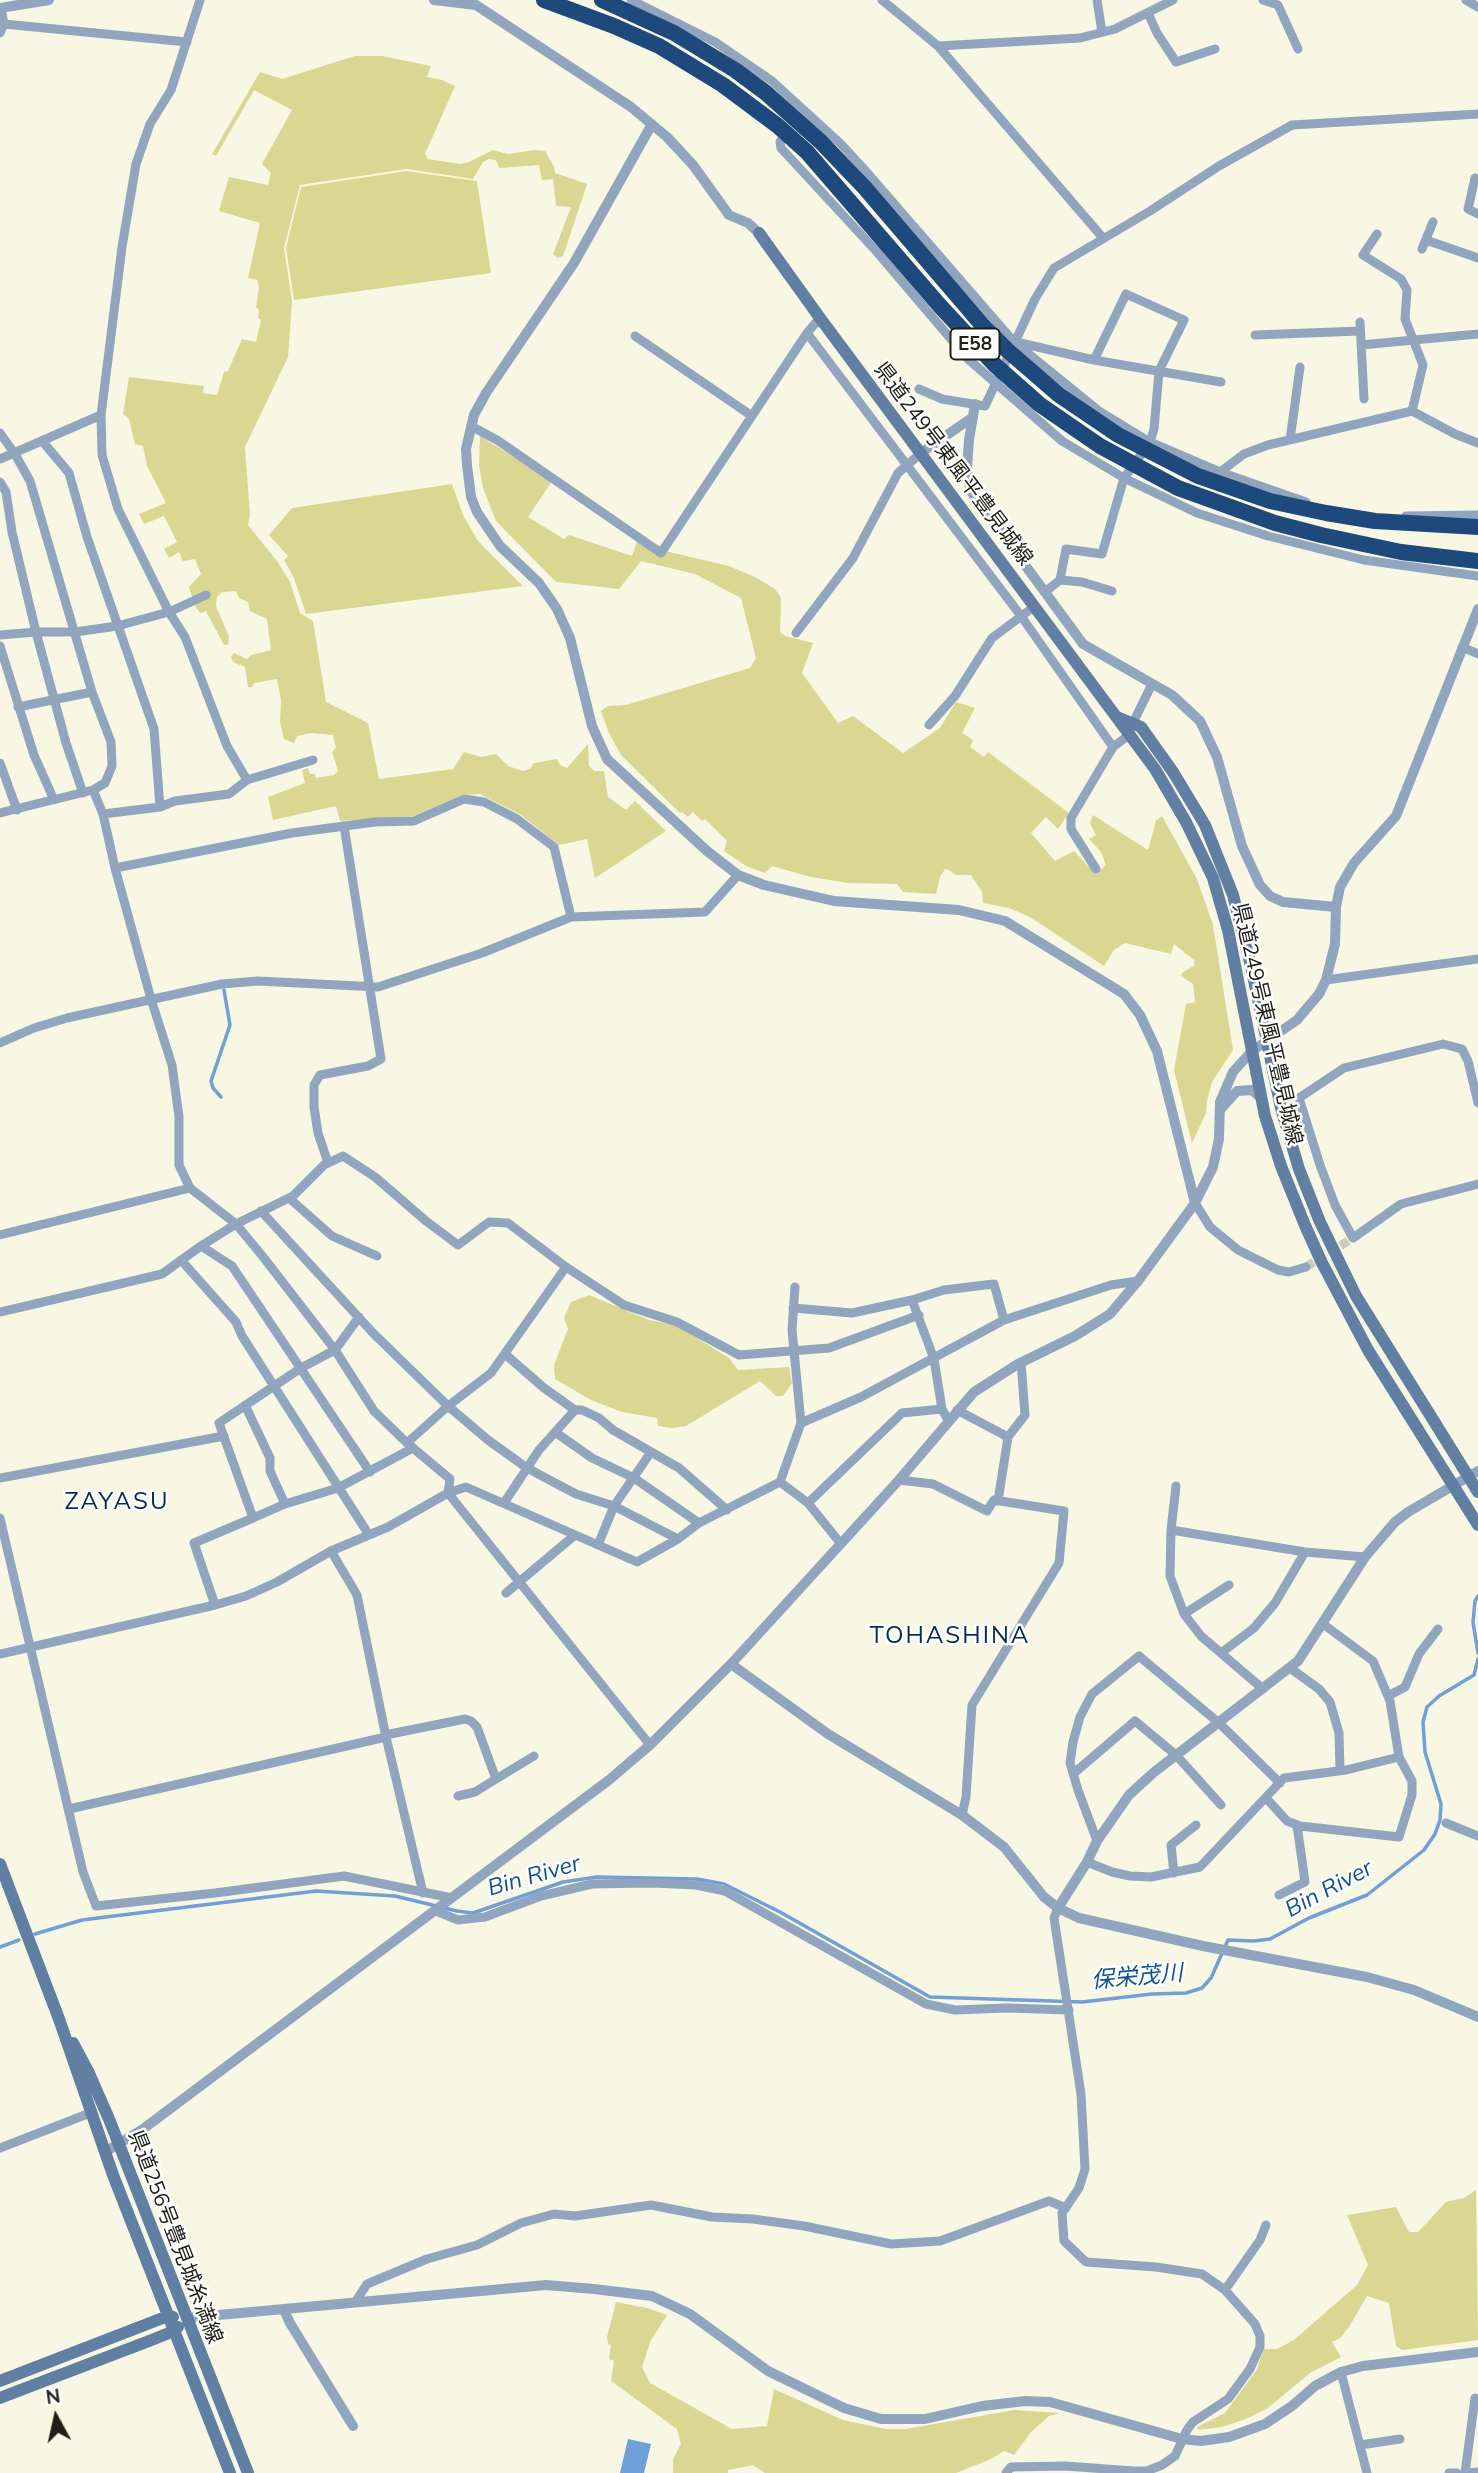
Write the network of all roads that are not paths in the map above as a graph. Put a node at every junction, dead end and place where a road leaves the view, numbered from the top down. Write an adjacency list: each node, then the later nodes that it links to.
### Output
1 (49, 0): 14 (street)
2 (200, 0): 18 (street)
3 (434, 0): 12 (street)
4 (544, 0): 67 (highway, E58, bridge)
5 (601, 0): 66 (highway, E58, bridge)
6 (631, 0): 22 (street)
7 (881, 0): 19 (street)
8 (1097, 0): 17 (street)
9 (1263, 0): 21 (street)
10 (1466, 0): 13 (street)
11 (1167, 1): 15 (street)
12 (478, 2): 24 (street)
13 (1478, 7)
14 (1, 8): 16 (street)
15 (1148, 13): 17 (street); 20 (street)
16 (2, 28): 18 (street)
17 (1102, 32): 19 (street)
18 (187, 42): 49 (street)
19 (938, 46): 30 (street)
20 (1215, 49)
21 (1297, 49)
22 (805, 110): 38 (street); 44 (street)
23 (1478, 114): 30 (street)
24 (652, 124): 28 (street); 52 (street)
25 (1475, 178): 26 (street)
26 (1478, 214)
27 (1433, 222): 31 (street)
28 (760, 233): 32 (main road, 県道249号東風平豊見城線)
29 (1377, 234): 37 (street)
30 (1103, 238): 38 (street)
31 (1478, 258)
32 (820, 318): 33 (street); 58 (main road, 県道249号東風平豊見城線)
33 (807, 333): 50 (street); 61 (street)
34 (1478, 334): 37 (street)
35 (1255, 335): 39 (street)
36 (635, 336): 50 (street)
37 (1414, 341): 39 (street); 48 (street)
38 (1014, 342): 40 (street); 44 (street); 56 (street)
39 (1361, 345): 46 (street)
40 (1094, 360): 42 (street); 42 (street)
41 (1300, 368): 54 (street)
42 (1159, 371): 43 (street); 56 (street)
43 (1221, 382)
44 (995, 385): 47 (street); 63 (street)
45 (919, 389): 47 (street)
46 (1364, 398)
47 (975, 404): 51 (street)
48 (1412, 411): 54 (street); 57 (street)
49 (101, 415): 55 (street); 75 (street)
50 (752, 416): 52 (street)
51 (973, 417): 58 (street); 71 (street)
52 (471, 426): 104 (street)
53 (0, 433): 59 (street)
54 (1290, 439): 62 (street)
55 (43, 442): 59 (street); 77 (street)
56 (1150, 442): 62 (street); 63 (street)
57 (1478, 443)
58 (920, 453): 61 (street); 73 (main road, 県道249号東風平豊見城線)
59 (15, 454): 60 (street); 79 (street)
60 (0, 459)
61 (906, 465): 76 (street); 80 (street)
62 (1220, 472): 65 (street)
63 (1124, 478): 68 (street); 69 (street)
64 (0, 482): 78 (street)
65 (1478, 515)
66 (1478, 527)
67 (1478, 561)
68 (1478, 576)
69 (1060, 580): 70 (street); 71 (street)
70 (1112, 591)
71 (1045, 592): 85 (street)
72 (206, 596): 75 (street)
73 (1035, 606): 76 (street); 90 (main road, 県道249号東風平豊見城線)
74 (1478, 609): 83 (street)
75 (170, 612): 77 (street); 94 (street)
76 (1021, 616): 89 (street); 91 (street)
77 (117, 626): 79 (street); 97 (street)
78 (36, 632): 79 (street); 81 (street); 87 (street)
79 (75, 632): 86 (street)
80 (796, 634)
81 (0, 635)
82 (0, 646): 88 (street)
83 (1462, 647): 84 (street); 105 (street)
84 (1478, 654)
85 (1152, 684): 90 (street); 105 (street)
86 (92, 692): 87 (street); 95 (street)
87 (54, 699): 88 (street); 95 (street)
88 (19, 707): 96 (street)
89 (929, 725)
90 (1131, 729): 91 (street); 111 (main road, 県道249号東風平豊見城線); 113 (main road, 県道249号東風平豊見城線)
91 (1113, 747): 103 (street)
92 (313, 760): 94 (street)
93 (0, 763): 98 (street)
94 (247, 780): 97 (street)
95 (88, 792): 96 (street); 100 (street)
96 (54, 800): 98 (street)
97 (160, 807): 100 (street)
98 (17, 810): 99 (street)
99 (0, 813)
100 (103, 814): 102 (street)
101 (344, 826): 102 (street); 106 (street); 109 (street)
102 (115, 868): 110 (street)
103 (1096, 869)
104 (738, 875): 106 (street); 121 (street)
105 (1336, 907): 108 (street)
106 (571, 917): 109 (street)
107 (1478, 958): 108 (street)
108 (1326, 980): 111 (street)
109 (369, 987): 110 (street); 117 (street)
110 (151, 999): 112 (street); 119 (street)
111 (1266, 1041): 113 (street); 159 (main road, 県道249号東風平豊見城線)
112 (0, 1043)
113 (1252, 1051): 114 (main road, 県道249号東風平豊見城線); 116 (street)
114 (1261, 1098): 116 (street); 164 (main road, 県道249号東風平豊見城線)
115 (1478, 1103): 118 (street)
116 (1218, 1112): 121 (street)
117 (328, 1163): 120 (street); 128 (street)
118 (1478, 1184)
119 (190, 1188): 123 (street); 124 (street)
120 (289, 1198): 122 (street); 126 (street)
121 (1195, 1203): 129 (street); 130 (street)
122 (261, 1211): 123 (street); 136 (street)
123 (236, 1224): 125 (street); 138 (street)
124 (0, 1235)
125 (201, 1246): 127 (street); 143 (street)
126 (377, 1256)
127 (181, 1259): 134 (street); 144 (street)
128 (566, 1267): 139 (street); 140 (street)
129 (1306, 1267)
130 (1138, 1280): 137 (street); 142 (street)
131 (795, 1287): 133 (street)
132 (912, 1300): 133 (street); 135 (street); 137 (street)
133 (793, 1308): 139 (street)
134 (0, 1312)
135 (919, 1315): 139 (street); 141 (street)
136 (359, 1318): 138 (street); 146 (street)
137 (1004, 1320): 141 (street)
138 (335, 1350): 143 (street); 155 (street)
139 (794, 1351): 151 (street)
140 (505, 1354): 146 (street); 148 (street)
141 (934, 1359): 147 (street); 151 (street)
142 (1021, 1362): 149 (street); 154 (street)
143 (301, 1368): 144 (street); 158 (street)
144 (273, 1386): 145 (street); 166 (street)
145 (245, 1405): 153 (street); 172 (street)
146 (448, 1406): 155 (street); 157 (street)
147 (942, 1409): 150 (street); 171 (street)
148 (575, 1410): 152 (street); 156 (street)
149 (957, 1410): 150 (street); 154 (street)
150 (948, 1420): 162 (street)
151 (801, 1423): 163 (street)
152 (555, 1432): 157 (street); 161 (street)
153 (224, 1437): 160 (street); 176 (street)
154 (1008, 1437): 169 (street)
155 (410, 1446): 158 (street); 168 (street)
156 (651, 1452): 161 (street); 174 (street)
157 (527, 1468): 170 (street); 173 (street)
158 (370, 1472): 166 (street)
159 (1473, 1473): 164 (street); 167 (main road, 県道249号東風平豊見城線)
160 (0, 1478)
161 (634, 1478): 173 (street); 177 (street)
162 (899, 1480): 169 (street); 183 (street)
163 (780, 1482): 171 (street); 174 (street)
164 (1452, 1485): 178 (main road, 県道249号東風平豊見城線); 187 (street)
165 (1176, 1486): 179 (street)
166 (338, 1488): 172 (street); 180 (street)
167 (1478, 1492)
168 (448, 1493): 170 (street); 180 (street); 188 (street)
169 (998, 1501): 216 (street)
170 (504, 1503): 181 (street)
171 (808, 1503): 183 (street)
172 (285, 1504): 176 (street)
173 (614, 1506): 182 (street); 184 (street)
174 (727, 1510): 177 (street)
175 (0, 1518): 195 (street)
176 (253, 1518): 191 (street)
177 (699, 1523): 182 (street)
178 (1478, 1525)
179 (1171, 1530): 186 (street); 192 (street)
180 (369, 1535): 185 (street)
181 (575, 1535): 184 (street); 188 (street)
182 (678, 1539): 184 (street)
183 (841, 1544): 198 (street)
184 (598, 1545)
185 (331, 1551): 191 (street); 203 (street)
186 (1305, 1552): 187 (street); 196 (street)
187 (1365, 1557): 193 (street)
188 (520, 1583): 190 (street); 204 (street)
189 (1229, 1585): 192 (street)
190 (506, 1593)
191 (215, 1605): 195 (street)
192 (1184, 1614): 196 (street)
193 (1323, 1624): 199 (street); 201 (street)
194 (1438, 1629): 201 (street)
195 (30, 1647): 197 (street); 215 (street)
196 (1221, 1653): 200 (street)
197 (0, 1654)
198 (732, 1664): 204 (street); 216 (street)
199 (1290, 1668): 200 (street); 208 (street)
200 (1263, 1689): 202 (street)
201 (1388, 1696): 207 (street)
202 (1219, 1723): 205 (street); 209 (street); 211 (street)
203 (385, 1736): 210 (street); 215 (street); 226 (street)
204 (650, 1745): 228 (street)
205 (1176, 1755): 209 (street); 214 (street); 221 (street)
206 (534, 1756): 210 (street)
207 (1399, 1757): 208 (street); 219 (street)
208 (1340, 1771): 211 (street)
209 (1073, 1774): 221 (street)
210 (496, 1779): 212 (street)
211 (1280, 1783): 213 (street)
212 (458, 1796)
213 (1266, 1798): 219 (street); 224 (street)
214 (1221, 1805)
215 (69, 1809): 226 (street)
216 (962, 1815): 229 (street)
217 (1446, 1823): 220 (street)
218 (1196, 1825): 224 (street)
219 (1297, 1825): 227 (street)
220 (1478, 1836)
221 (1097, 1840): 222 (street)
222 (1087, 1862): 224 (street); 229 (street)
223 (0, 1864): 225 (main road, 県道256号豊見城糸満線)
224 (1174, 1873)
225 (4, 1887): 232 (main road, 県道256号豊見城糸満線)
226 (423, 1893): 228 (street)
227 (1279, 1895)
228 (443, 1905): 230 (street); 234 (street)
229 (1058, 1908): 230 (street); 231 (street)
230 (1068, 2009): 237 (street)
231 (1478, 2017)
232 (59, 2019): 233 (main road, 県道256号豊見城糸満線); 234 (main road, 県道256号豊見城糸満線)
233 (90, 2113): 235 (street); 236 (main road, 県道256号豊見城糸満線)
234 (118, 2144): 236 (street); 243 (main road, 県道256号豊見城糸満線)
235 (0, 2148)
236 (105, 2152): 242 (main road, 県道256号豊見城糸満線)
237 (1066, 2208): 239 (street); 240 (street)
238 (1266, 2225): 239 (street)
239 (1225, 2290): 251 (street)
240 (356, 2301): 241 (street); 251 (street)
241 (285, 2310): 243 (street); 250 (street)
242 (168, 2316): 243 (main road); 244 (main road, 県道256号豊見城糸満線); 247 (main road)
243 (186, 2318): 244 (main road); 257 (main road, 県道256号豊見城糸満線)
244 (174, 2331): 248 (main road); 256 (main road, 県道256号豊見城糸満線)
245 (1478, 2352): 246 (street)
246 (1341, 2372): 251 (street); 253 (street)
247 (0, 2381)
248 (0, 2398)
249 (1475, 2398): 262 (street)
250 (353, 2426)
251 (1182, 2439): 254 (street)
252 (1400, 2439): 253 (street)
253 (1360, 2445): 259 (street)
254 (1147, 2472): 258 (street)
255 (1478, 2472): 262 (street)
256 (230, 2473)
257 (248, 2473)
258 (1006, 2473)
259 (1367, 2473)
260 (1449, 2473): 261 (street)
261 (1457, 2473)
262 (1465, 2473)

